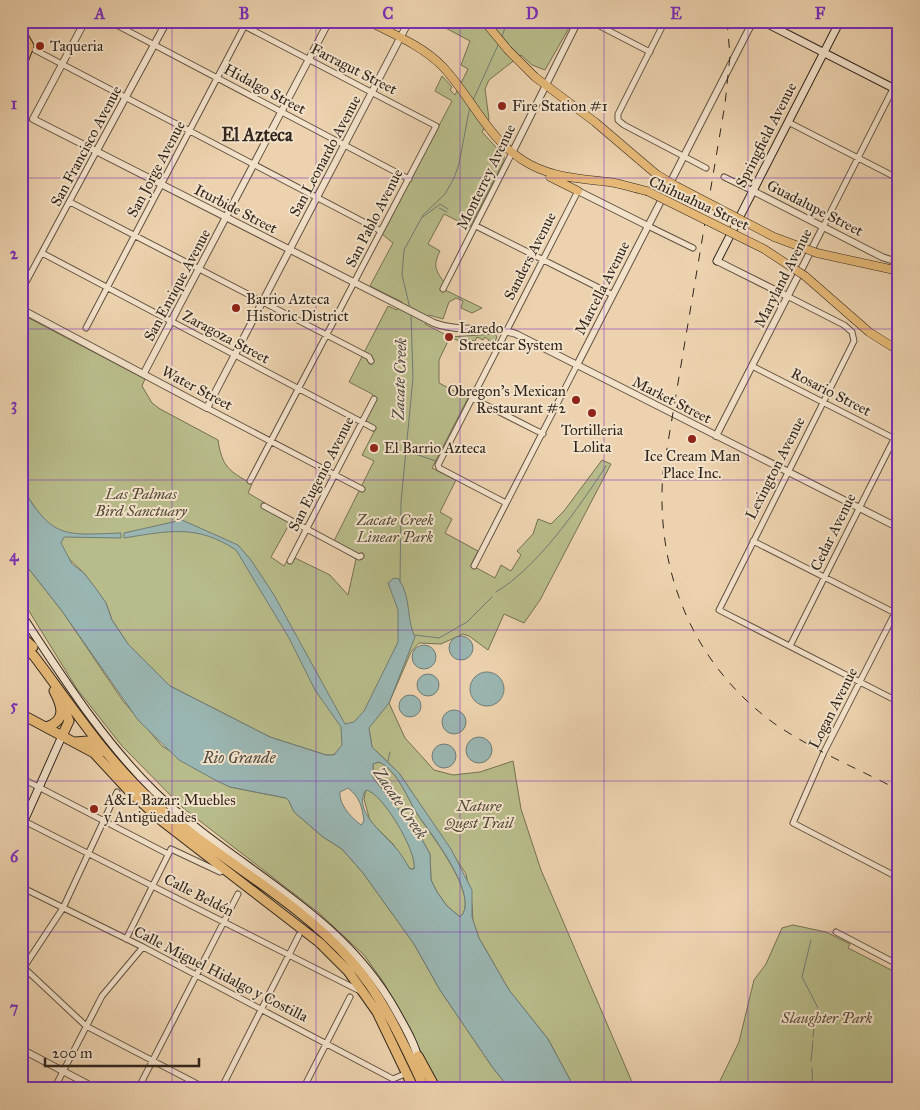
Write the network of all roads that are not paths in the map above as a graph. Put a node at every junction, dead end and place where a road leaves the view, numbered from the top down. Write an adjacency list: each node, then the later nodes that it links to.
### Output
1 (85, 21): 23 (street)
2 (109, 21): 18 (street, Hidalgo Street)
3 (167, 21): 18 (street, San Francisco Avenue)
4 (235, 21): 15 (street, Farragut Street)
5 (329, 21): 22 (street, San Enrique Avenue)
6 (368, 21): 17 (main road, Chihuahua Street)
7 (409, 21): 17 (street, San Leonardo Avenue)
8 (484, 21): 27 (main road, Guadalupe Street)
9 (578, 21): 27 (street, Monterrey Avenue)
10 (590, 21): 20 (street)
11 (665, 21): 20 (street)
12 (753, 21): 38 (street, Marcella Avenue)
13 (762, 21): 21 (main road)
14 (840, 21): 21 (main road, Springfield Avenue)
15 (246, 24): 22 (street, Farragut Street); 26 (street, San Jorge Avenue)
16 (21, 32): 24 (highway)
17 (400, 38): 29 (street, San Leonardo Avenue); 37 (main road, Chihuahua Street)
18 (155, 45): 26 (street, Hidalgo Street); 30 (street, San Francisco Avenue)
19 (34, 50): 23 (street)
20 (650, 52): 38 (street)
21 (824, 52): 28 (main road); 32 (main road, Springfield Avenue)
22 (309, 60): 29 (street, Farragut Street); 31 (street, San Enrique Avenue)
23 (62, 64): 30 (street); 36 (street, Iturbide Street)
24 (21, 66)
25 (899, 77): 28 (street, Maryland Avenue)
26 (218, 79): 31 (street, Hidalgo Street); 34 (street, San Jorge Avenue)
27 (545, 85): 37 (street, Monterrey Avenue); 65 (main road, Guadalupe Street, bridge)
28 (896, 90): 39 (street, Maryland Avenue)
29 (372, 92): 33 (street, Farragut Street); 35 (street, San Leonardo Avenue)
30 (126, 98): 34 (street); 36 (street, San Francisco Avenue)
31 (281, 112): 35 (street, Hidalgo Street); 40 (street, San Enrique Avenue)
32 (788, 122): 39 (street); 48 (main road, Springfield Avenue)
33 (436, 126): 44 (street, San Pablo Avenue)
34 (191, 131): 40 (street); 46 (street, San Jorge Avenue)
35 (344, 145): 44 (street, Hidalgo Street); 49 (street, San Leonardo Avenue)
36 (96, 152): 46 (street, Iturbide Street); 50 (street, San Francisco Avenue)
37 (512, 153): 41 (main road, Chihuahua Street); 52 (street, Monterrey Avenue)
38 (684, 156): 42 (street); 53 (street, Marcella Avenue)
39 (858, 158): 45 (street); 54 (street, Maryland Avenue)
40 (254, 164): 49 (street); 51 (street, San Enrique Avenue)
41 (531, 165): 47 (main road); 79 (main road, Chihuahua Street, bridge)
42 (706, 168)
43 (724, 177): 48 (street, Guadalupe Street)
44 (408, 179): 55 (street, San Pablo Avenue)
45 (899, 179)
46 (162, 186): 51 (street, Iturbide Street); 56 (street, San Jorge Avenue)
47 (578, 191): 53 (street); 61 (street, Sanders Avenue)
48 (753, 192): 54 (street, Guadalupe Street); 62 (main road, Springfield Avenue)
49 (318, 198): 55 (street); 58 (street, San Leonardo Avenue)
50 (70, 202): 56 (street); 60 (street, San Francisco Avenue)
51 (226, 218): 58 (street, Iturbide Street); 64 (street, San Enrique Avenue)
52 (476, 226): 61 (street); 69 (street, Monterrey Avenue)
53 (648, 226): 57 (street); 70 (street, Marcella Avenue)
54 (823, 227): 63 (street, Guadalupe Street); 71 (street, Maryland Avenue)
55 (381, 231): 67 (street, San Pablo Avenue)
56 (135, 236): 64 (street); 68 (street, San Jorge Avenue)
57 (693, 248)
58 (289, 250): 67 (street, Iturbide Street); 72 (street, San Leonardo Avenue)
59 (899, 252): 63 (street)
60 (42, 253): 66 (street, San Francisco Avenue); 68 (street, Zaragoza Street)
61 (543, 259): 70 (street); 77 (street, Sanders Avenue)
62 (714, 259): 71 (street)
63 (896, 262)
64 (199, 269): 72 (street); 75 (street, San Enrique Avenue)
65 (899, 271)
66 (26, 282)
67 (354, 283): 74 (street, Iturbide Street); 78 (street, San Pablo Avenue)
68 (107, 288): 75 (street, Zaragoza Street); 76 (street, San Jorge Avenue)
69 (443, 289)
70 (613, 295): 82 (street, Marcella Avenue)
71 (787, 296): 83 (street, Maryland Avenue); 88 (street, Lexington Avenue)
72 (263, 303): 78 (street); 80 (street, San Leonardo Avenue)
73 (21, 309): 84 (street, Water Street)
74 (427, 320): 77 (street, Market Street)
75 (171, 322): 80 (street, Zaragoza Street); 84 (street, San Enrique Avenue)
76 (86, 328)
77 (506, 331): 82 (street, Market Street); 86 (street, Sanders Avenue)
78 (326, 335): 81 (street); 85 (street, San Pablo Avenue)
79 (899, 351)
80 (234, 355): 85 (street, Zaragoza Street); 89 (street, San Leonardo Avenue)
81 (371, 362)
82 (577, 365): 93 (street, Marcella Avenue); 94 (street, Market Street)
83 (752, 366): 88 (street, Rosario Street); 94 (street, Maryland Avenue)
84 (144, 373): 89 (street, Water Street)
85 (298, 389): 90 (street, Zaragoza Street); 96 (street, San Pablo Avenue)
86 (472, 398): 93 (street); 101 (street, Sanders Avenue)
87 (374, 399): 90 (street, San Eugenio Avenue)
88 (823, 402): 95 (street, Rosario Street); 97 (street, Lexington Avenue)
89 (207, 408): 96 (street, Water Street)
90 (362, 422): 91 (street, Zaragoza Street); 98 (street, San Eugenio Avenue)
91 (373, 428)
92 (899, 429): 95 (street, Cedar Avenue)
93 (542, 434): 101 (street, Marcella Avenue)
94 (716, 436): 97 (street, Market Street)
95 (896, 440): 103 (street, Cedar Avenue)
96 (272, 441): 98 (street, Water Street); 99 (street, San Pablo Avenue)
97 (787, 472): 103 (street, Market Street); 106 (street, Lexington Avenue)
98 (335, 475): 100 (street, Water Street); 105 (street, San Eugenio Avenue)
99 (250, 481)
100 (362, 489)
101 (506, 503): 109 (street, Marcella Avenue)
102 (264, 506): 105 (street)
103 (859, 508): 104 (street, Market Street); 110 (street, Cedar Avenue)
104 (899, 528)
105 (307, 529): 107 (street); 108 (street, San Eugenio Avenue)
106 (753, 541): 110 (street); 116 (street, Lexington Avenue)
107 (360, 556)
108 (290, 561)
109 (474, 566)
110 (824, 576): 113 (street); 116 (street, Cedar Avenue)
111 (899, 604): 113 (street, Logan Avenue)
112 (21, 614): 157 (main road)
113 (897, 614): 118 (street, Logan Avenue)
114 (21, 636): 121 (highway)
115 (21, 644): 117 (highway)
116 (790, 646): 118 (street)
117 (46, 672): 120 (highway); 121 (highway)
118 (860, 682): 119 (street); 136 (street, Logan Avenue)
119 (899, 702)
120 (62, 704): 123 (highway); 124 (highway)
121 (73, 706): 123 (highway); 127 (highway)
122 (21, 714): 124 (highway)
123 (68, 721): 125 (highway)
124 (46, 727): 125 (highway)
125 (62, 736): 126 (highway); 129 (main road)
126 (75, 742): 127 (highway); 135 (highway)
127 (128, 776): 159 (highway)
128 (21, 778): 129 (street)
129 (39, 787): 131 (main road); 132 (street)
130 (117, 792): 132 (street)
131 (22, 822): 134 (street, Calle Beldén)
132 (103, 822): 133 (street); 134 (street)
133 (170, 852): 135 (street); 137 (street)
134 (88, 854): 137 (street, Calle Beldén); 140 (street)
135 (226, 869): 151 (highway)
136 (899, 878)
137 (153, 886): 141 (street, Calle Beldén); 144 (street)
138 (21, 887): 140 (street, Calle Miguel Hidalgo y Costilla)
139 (238, 894): 141 (street)
140 (63, 908): 144 (street, Calle Miguel Hidalgo y Costilla); 149 (street)
141 (224, 922): 147 (street, Calle Beldén); 150 (street)
142 (836, 932): 148 (street)
143 (299, 935): 147 (street)
144 (126, 939): 145 (street, Calle Miguel Hidalgo y Costilla)
145 (143, 947): 150 (street, Calle Miguel Hidalgo y Costilla); 154 (street)
146 (899, 951): 148 (street)
147 (289, 956): 151 (street, Calle Beldén); 153 (street)
148 (896, 963)
149 (22, 966): 154 (street)
150 (196, 975): 153 (street, Calle Miguel Hidalgo y Costilla); 158 (street)
151 (365, 993): 161 (highway)
152 (350, 997): 155 (street)
153 (262, 1009): 155 (street, Calle Miguel Hidalgo y Costilla); 166 (street)
154 (86, 1026): 158 (street); 160 (street)
155 (327, 1043): 161 (street, Calle Miguel Hidalgo y Costilla); 167 (street)
156 (21, 1049): 160 (street)
157 (418, 1056): 159 (main road); 170 (highway)
158 (153, 1060): 164 (street); 165 (street)
159 (416, 1070): 161 (main road); 169 (highway)
160 (64, 1071): 162 (street); 163 (street)
161 (407, 1073): 168 (highway)
162 (54, 1089)
163 (97, 1089)
164 (138, 1089)
165 (208, 1089)
166 (221, 1089)
167 (303, 1089)
168 (414, 1089)
169 (425, 1089)
170 (436, 1089)

